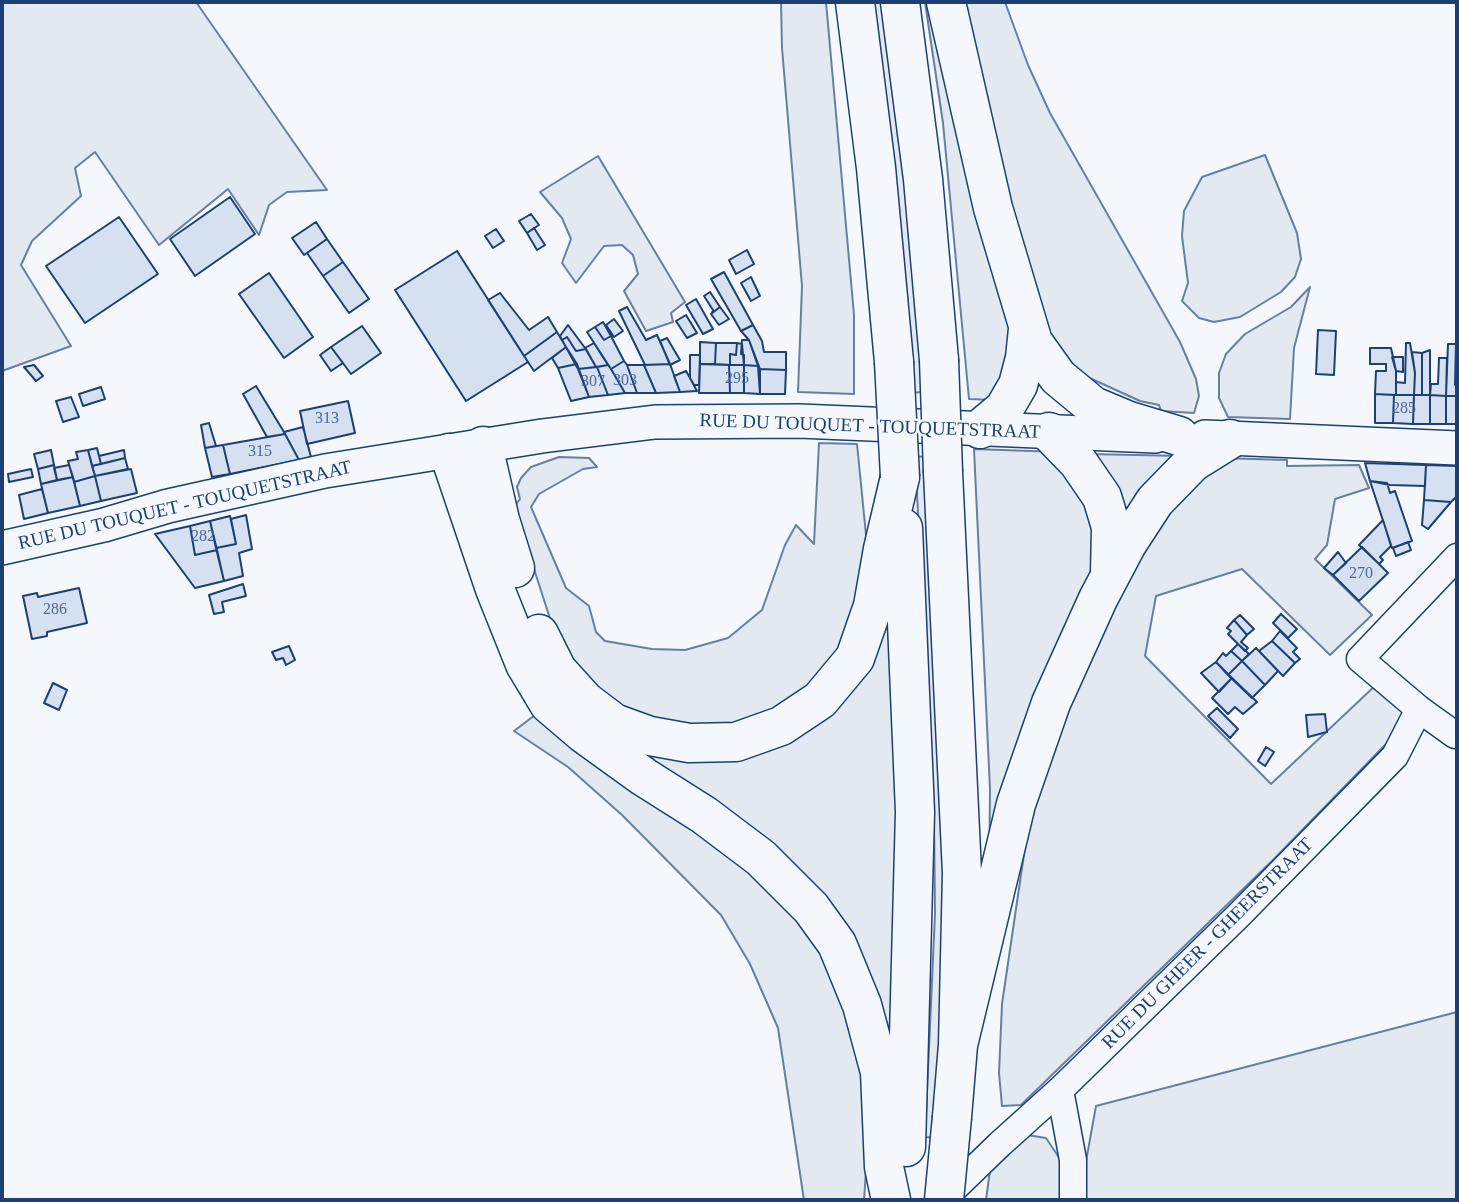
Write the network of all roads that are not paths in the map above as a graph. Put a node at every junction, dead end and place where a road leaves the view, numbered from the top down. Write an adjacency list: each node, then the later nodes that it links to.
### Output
1 (855, 2): 11 (highway, bridge)
2 (900, 2): 17 (highway, bridge)
3 (946, 2): 4 (highway)
4 (1028, 329): 5 (highway); 7 (highway)
5 (980, 429): 6 (main road, RUE DU TOUQUET - TOUQUETSTRAAT); 10 (main road, RUE DU TOUQUET - TOUQUETSTRAAT)
6 (1049, 432): 7 (main road, RUE DU TOUQUET - TOUQUETSTRAAT); 14 (highway)
7 (1179, 436): 8 (main road, RUE DU TOUQUET - TOUQUETSTRAAT)
8 (1230, 439): 9 (main road, RUE DU TOUQUET - TOUQUETSTRAAT); 14 (highway)
9 (1457, 448)
10 (466, 449): 11 (highway); 12 (main road, RUE DU TOUQUET - TOUQUETSTRAAT); 19 (highway)
11 (901, 477): 19 (highway)
12 (2, 548)
13 (1457, 557): 15 (street)
14 (1110, 575): 17 (highway)
15 (1419, 709): 16 (street); 18 (street, RUE DU GHEER - GHEERSTRAAT)
16 (1457, 733)
17 (958, 1045): 21 (highway, bridge)
18 (1060, 1090): 21 (street, RUE DU GHEER - GHEERSTRAAT); 22 (street)
19 (894, 1170): 20 (highway)
20 (901, 1200)
21 (943, 1200)
22 (1073, 1200)

